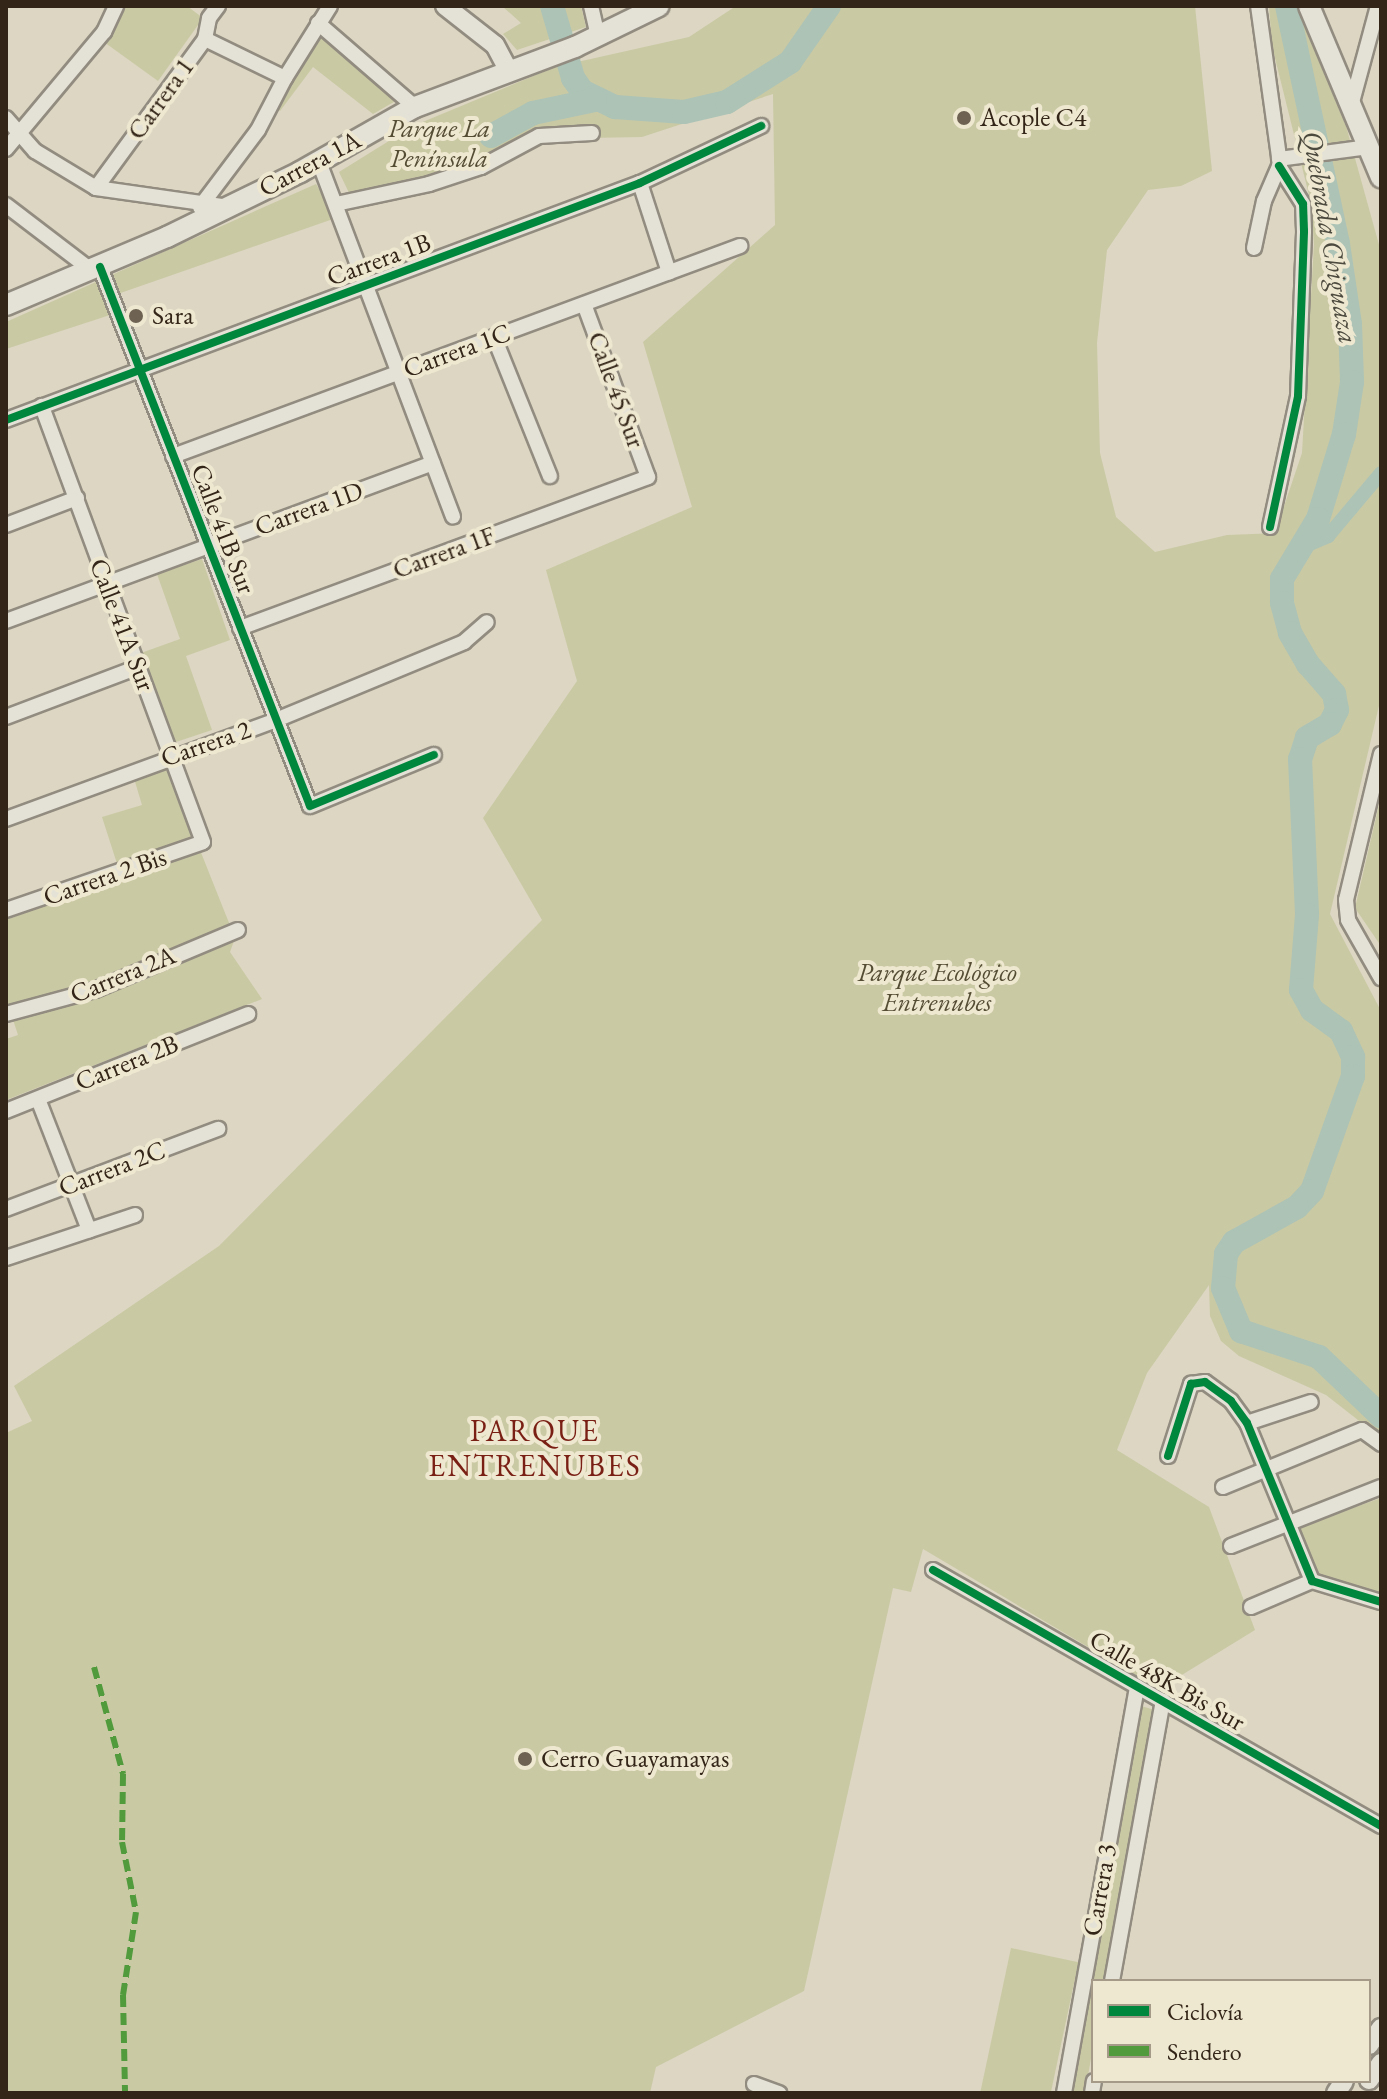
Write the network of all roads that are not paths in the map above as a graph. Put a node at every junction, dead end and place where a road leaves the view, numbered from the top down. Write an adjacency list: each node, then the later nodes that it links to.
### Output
1 (116, 6): 20 (street)
2 (218, 6): 12 (street, Carrera 1)
3 (330, 6): 10 (street)
4 (445, 6): 13 (street)
5 (591, 6): 11 (street)
6 (659, 6): 11 (main road, Carrera 1A)
7 (1258, 6): 24 (street)
8 (1309, 6): 15 (main road)
9 (1378, 6): 15 (street)
10 (318, 23): 14 (street); 16 (street)
11 (598, 37): 13 (main road, Carrera 1A)
12 (205, 39): 14 (street); 27 (street, Carrera 1)
13 (509, 71): 16 (main road, Carrera 1A)
14 (285, 78): 31 (street)
15 (1351, 106): 21 (main road)
16 (415, 107): 23 (main road, Carrera 1A)
17 (6, 118): 20 (street)
18 (761, 126): 26 (street, Carrera 1B)
19 (592, 133): 28 (street)
20 (18, 135): 22 (street); 27 (street)
21 (1369, 147): 24 (street); 25 (main road)
22 (6, 149)
23 (319, 162): 28 (street); 30 (main road, Carrera 1A)
24 (1279, 163): 33 (street); 51 (street)
25 (1381, 177)
26 (640, 183): 35 (street); 36 (street, Carrera 1B)
27 (96, 188): 31 (street)
28 (336, 204): 36 (street)
29 (6, 205): 34 (street)
30 (231, 206): 31 (street); 34 (main road, Carrera 1A)
31 (200, 207)
32 (740, 246): 35 (street, Carrera 1C)
33 (1254, 248)
34 (95, 269): 38 (main road, Carrera 1A); 40 (street, Calle 41B Sur)
35 (669, 272): 37 (street, Carrera 1C)
36 (367, 285): 40 (street, Carrera 1B); 41 (street)
37 (584, 304): 39 (street, Carrera 1C); 47 (street, Calle 45 Sur)
38 (6, 305)
39 (494, 337): 41 (street, Carrera 1C); 46 (street)
40 (140, 370): 42 (street, Carrera 1B); 44 (street, Calle 41B Sur)
41 (399, 372): 44 (street, Carrera 1C); 45 (street)
42 (42, 406): 43 (street, Carrera 1B); 48 (street, Calle 41A Sur)
43 (6, 420)
44 (173, 456): 52 (street, Calle 41B Sur)
45 (433, 463): 49 (street); 52 (street, Carrera 1D)
46 (550, 476)
47 (648, 477): 56 (street, Carrera 1F)
48 (77, 498): 50 (street); 53 (street, Calle 41A Sur)
49 (453, 516)
50 (6, 525)
51 (1270, 527)
52 (208, 546): 53 (street, Carrera 1D); 56 (street, Calle 41B Sur)
53 (105, 584): 54 (street, Carrera 1D); 57 (street, Calle 41A Sur)
54 (6, 621)
55 (487, 622): 59 (street, Carrera 2)
56 (240, 628): 59 (street, Calle 41B Sur)
57 (138, 667): 58 (street); 61 (street, Calle 41A Sur)
58 (6, 717)
59 (276, 720): 61 (street, Carrera 2); 62 (street, Calle 41B Sur)
60 (1381, 754): 67 (street)
61 (170, 755): 63 (street, Carrera 2); 64 (street, Calle 41A Sur)
62 (434, 755)
63 (6, 819)
64 (203, 842): 65 (street, Carrera 2 Bis)
65 (6, 910)
66 (238, 930): 68 (street, Carrera 2A)
67 (1381, 978)
68 (6, 1013)
69 (248, 1014): 70 (street, Carrera 2B)
70 (38, 1099): 71 (street, Carrera 2B); 73 (street)
71 (6, 1111)
72 (218, 1129): 73 (street, Carrera 2C)
73 (70, 1185): 74 (street, Carrera 2C); 76 (street)
74 (6, 1209)
75 (135, 1215): 76 (street)
76 (89, 1230): 77 (street)
77 (6, 1258)
78 (1311, 1402): 79 (street)
79 (1247, 1423): 81 (street); 82 (street)
80 (1381, 1444): 82 (street)
81 (1168, 1456)
82 (1264, 1470): 83 (street); 85 (street)
83 (1223, 1487)
84 (1381, 1487): 85 (street)
85 (1286, 1522): 86 (street); 88 (street)
86 (1231, 1546)
87 (933, 1570): 91 (street, Calle 48K Bis Sur)
88 (1312, 1581): 89 (street); 90 (street)
89 (1381, 1602)
90 (1251, 1607)
91 (1137, 1687): 92 (street, Calle 48K Bis Sur); 97 (street, Carrera 3)
92 (1163, 1701): 93 (street, Calle 48K Bis Sur); 94 (street, Carrera 3)
93 (1381, 1826)
94 (1112, 1979)
95 (754, 2084): 96 (street)
96 (779, 2093)
97 (1064, 2093)

